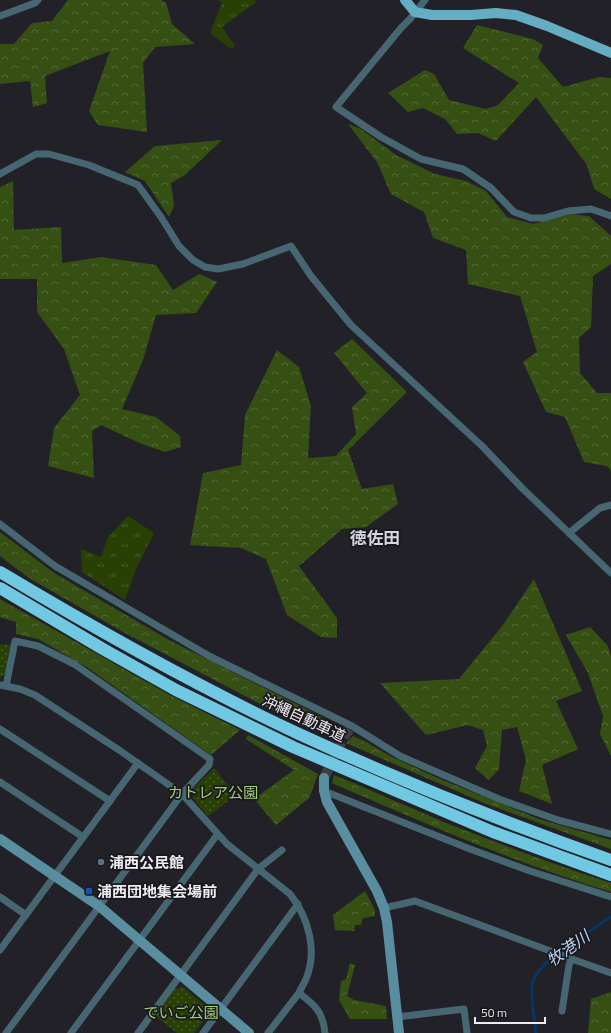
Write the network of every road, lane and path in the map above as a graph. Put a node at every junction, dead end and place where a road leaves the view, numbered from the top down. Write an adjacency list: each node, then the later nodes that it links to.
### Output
1 (38, 0): 5 (street)
2 (405, 0): 4 (main road)
3 (425, 0): 4 (street)
4 (415, 12): 6 (main road); 8 (street)
5 (0, 16)
6 (611, 53)
7 (0, 174): 11 (street)
8 (611, 216)
9 (611, 505): 11 (street)
10 (0, 524): 23 (street)
11 (569, 533): 13 (street)
12 (0, 572): 28 (highway, 沖縄自動車道)
13 (611, 573)
14 (0, 588): 31 (highway, 沖縄自動車道)
15 (3, 686): 17 (street); 21 (street)
16 (0, 729): 22 (street)
17 (138, 763): 21 (street); 22 (street)
18 (324, 778): 20 (street)
19 (0, 782): 25 (street)
20 (324, 791): 33 (street); 36 (street)
21 (182, 794): 24 (street); 35 (street)
22 (110, 801): 25 (street)
23 (611, 834)
24 (217, 835): 29 (street); 38 (street)
25 (83, 837): 30 (street)
26 (0, 839): 30 (street)
27 (282, 850): 29 (street)
28 (611, 860)
29 (258, 869): 34 (street); 42 (street)
30 (54, 875): 35 (street); 37 (street)
31 (611, 875)
32 (0, 897): 37 (street)
33 (611, 897)
34 (298, 904): 43 (street); 44 (street)
35 (99, 906): 38 (street); 47 (street)
36 (384, 908): 40 (street); 46 (street)
37 (26, 915): 39 (street)
38 (140, 940): 42 (street); 48 (street)
39 (0, 949)
40 (572, 959): 41 (street); 45 (street)
41 (611, 973)
42 (181, 974): 44 (street); 49 (street)
43 (299, 993): 52 (street); 53 (street)
44 (221, 1009): 50 (street); 51 (street)
45 (562, 1011)
46 (397, 1017): 54 (street); 55 (street)
47 (6, 1033)
48 (71, 1033)
49 (138, 1033)
50 (203, 1033)
51 (249, 1033)
52 (268, 1033)
53 (325, 1033)
54 (399, 1033)
55 (467, 1033)

